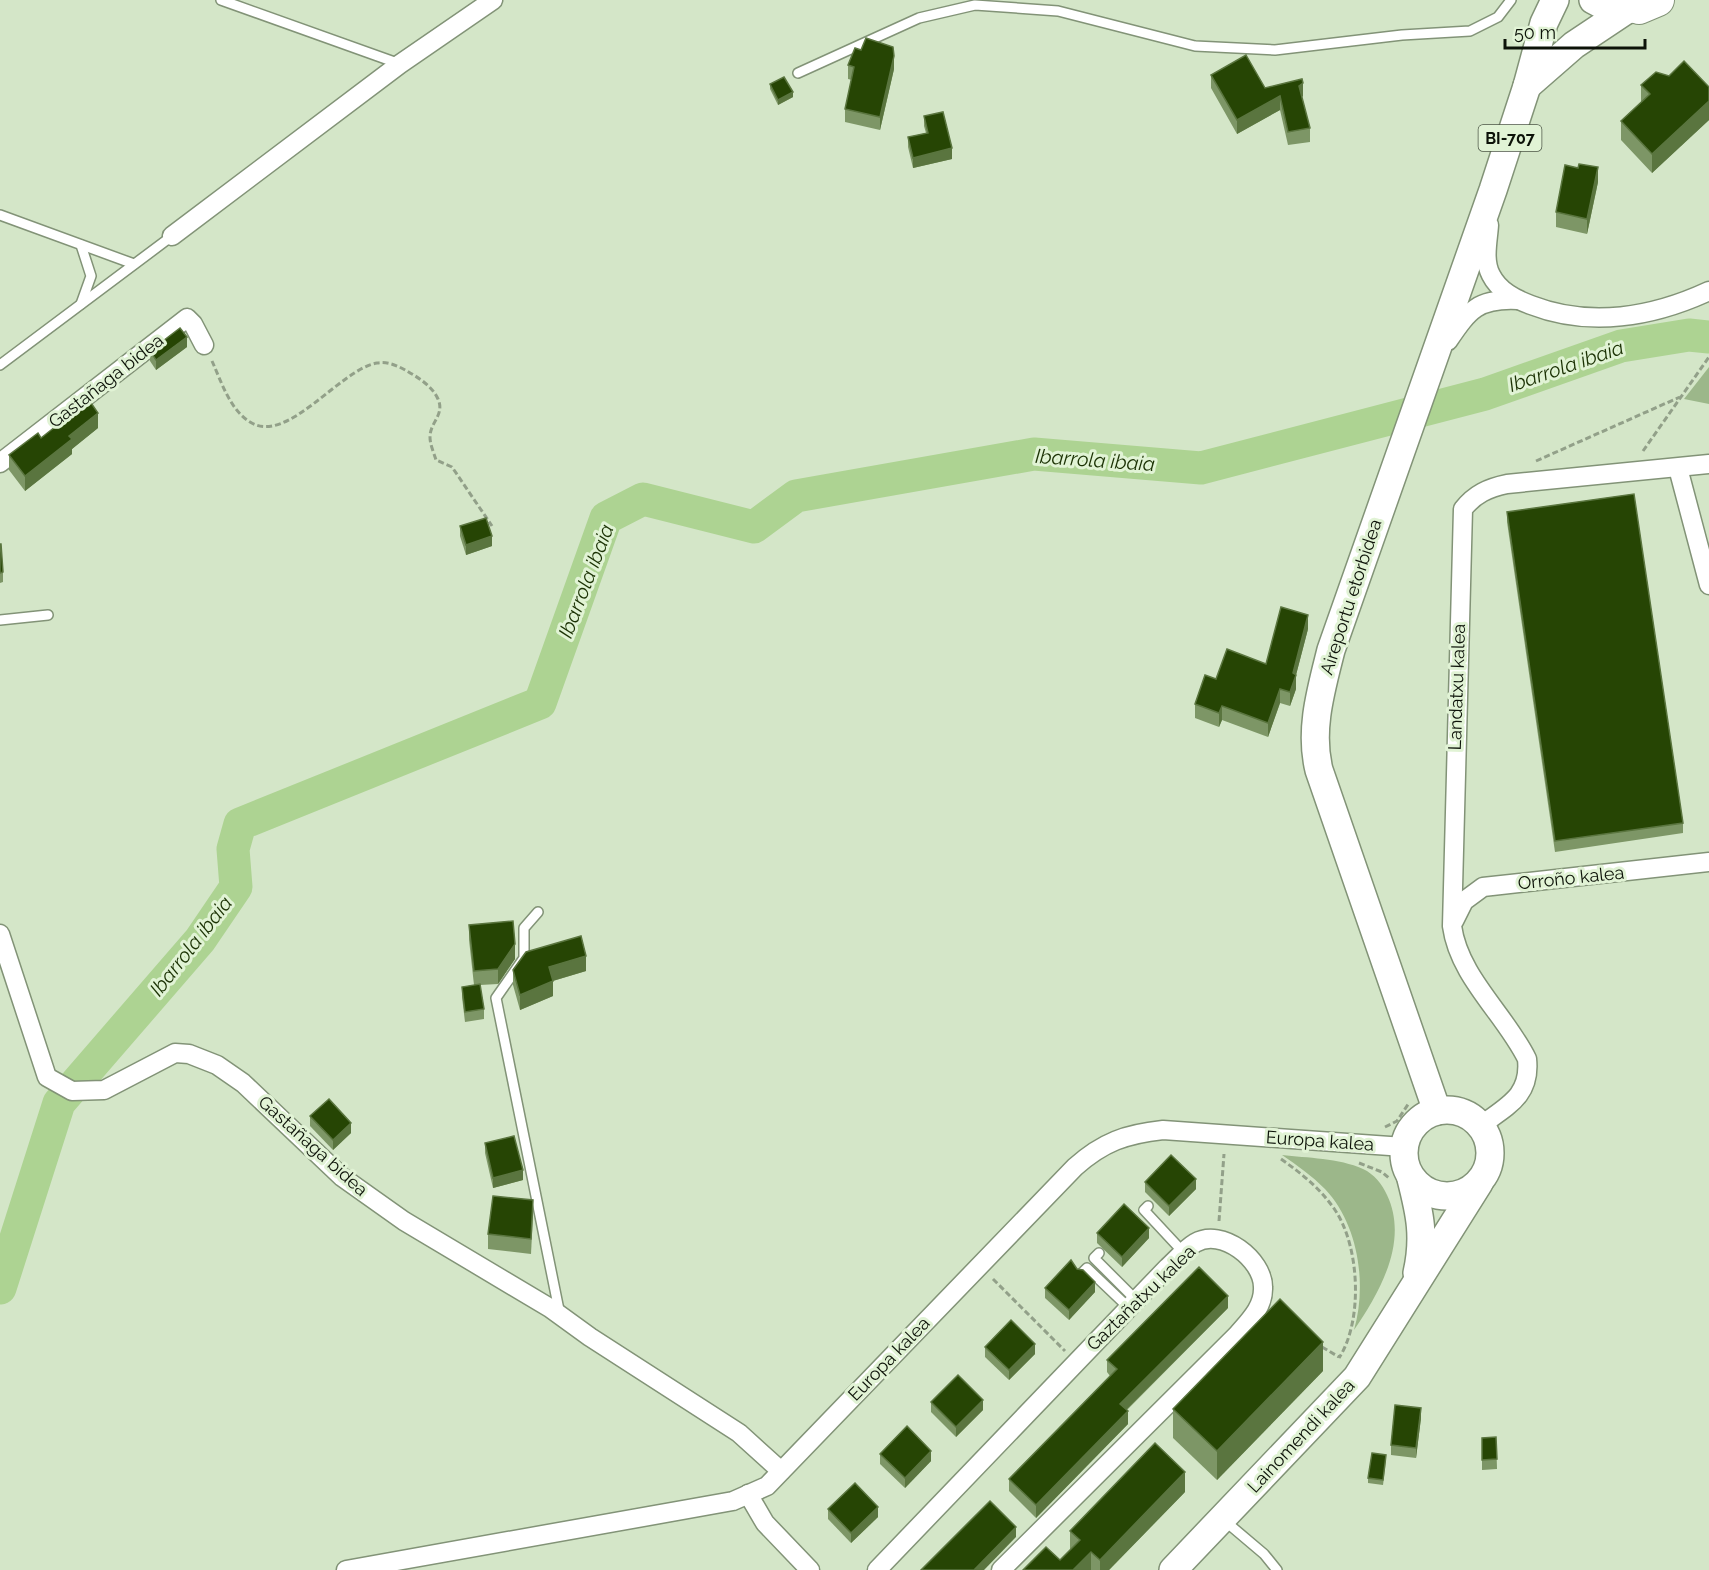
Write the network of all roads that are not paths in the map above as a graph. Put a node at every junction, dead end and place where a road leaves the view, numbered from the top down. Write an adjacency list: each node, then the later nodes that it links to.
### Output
1 (221, 0): 7 (lane)
2 (494, 0): 7 (street)
3 (1511, 0): 8 (lane)
4 (1555, 0): 9 (main road, BI-707)
5 (1593, 0): 6 (main road)
6 (1644, 5): 9 (main road)
7 (400, 64): 12 (street)
8 (798, 73)
9 (1527, 86): 10 (main road, Aireportu etorbidea / BI-707)
10 (1493, 190): 16 (street); 20 (main road, Aireportu etorbidea)
11 (0, 215): 13 (lane)
12 (172, 236): 14 (lane)
13 (81, 244): 14 (lane); 17 (lane)
14 (134, 264): 17 (lane)
15 (1709, 291): 16 (street)
16 (1518, 300): 20 (street)
17 (81, 304): 19 (lane)
18 (204, 345): 21 (street, Gastañaga bidea)
19 (0, 365)
20 (1427, 373): 31 (main road, Aireportu etorbidea)
21 (0, 464)
22 (1709, 464): 23 (street, Landatxu kalea)
23 (1678, 468): 24 (street); 29 (street, Landatxu kalea)
24 (1709, 585)
25 (48, 615): 26 (lane)
26 (0, 620)
27 (1709, 862): 29 (street, Orroño kalea)
28 (538, 912): 42 (lane)
29 (1452, 926): 32 (street, Landatxu kalea)
30 (0, 934): 42 (street, Gastañaga bidea)
31 (1437, 1111): 32 (main road); 33 (main road)
32 (1480, 1126): 35 (main road)
33 (1404, 1147): 34 (main road); 43 (street, Europa kalea)
34 (1403, 1181): 35 (main road); 40 (main road, Lainomendi kalea)
35 (1479, 1183): 40 (main road, Lainomendi kalea)
36 (1148, 1206): 38 (lane)
37 (1099, 1253): 41 (lane)
38 (1184, 1253): 41 (street, Gaztañatxu kalea); 50 (street, Gaztañatxu kalea)
39 (1081, 1274): 41 (lane)
40 (1414, 1289): 45 (main road, Lainomendi kalea)
41 (1132, 1304): 49 (street, Gaztañatxu kalea)
42 (560, 1315): 43 (street, Gastañaga bidea)
43 (781, 1471): 44 (street, Europa kalea)
44 (748, 1494): 46 (street, Europa kalea); 48 (street)
45 (1223, 1519): 51 (main road, Lainomendi kalea); 52 (lane)
46 (436, 1562): 47 (street, Europa kalea)
47 (346, 1570)
48 (810, 1570)
49 (877, 1570)
50 (1001, 1570)
51 (1173, 1570)
52 (1277, 1570)

